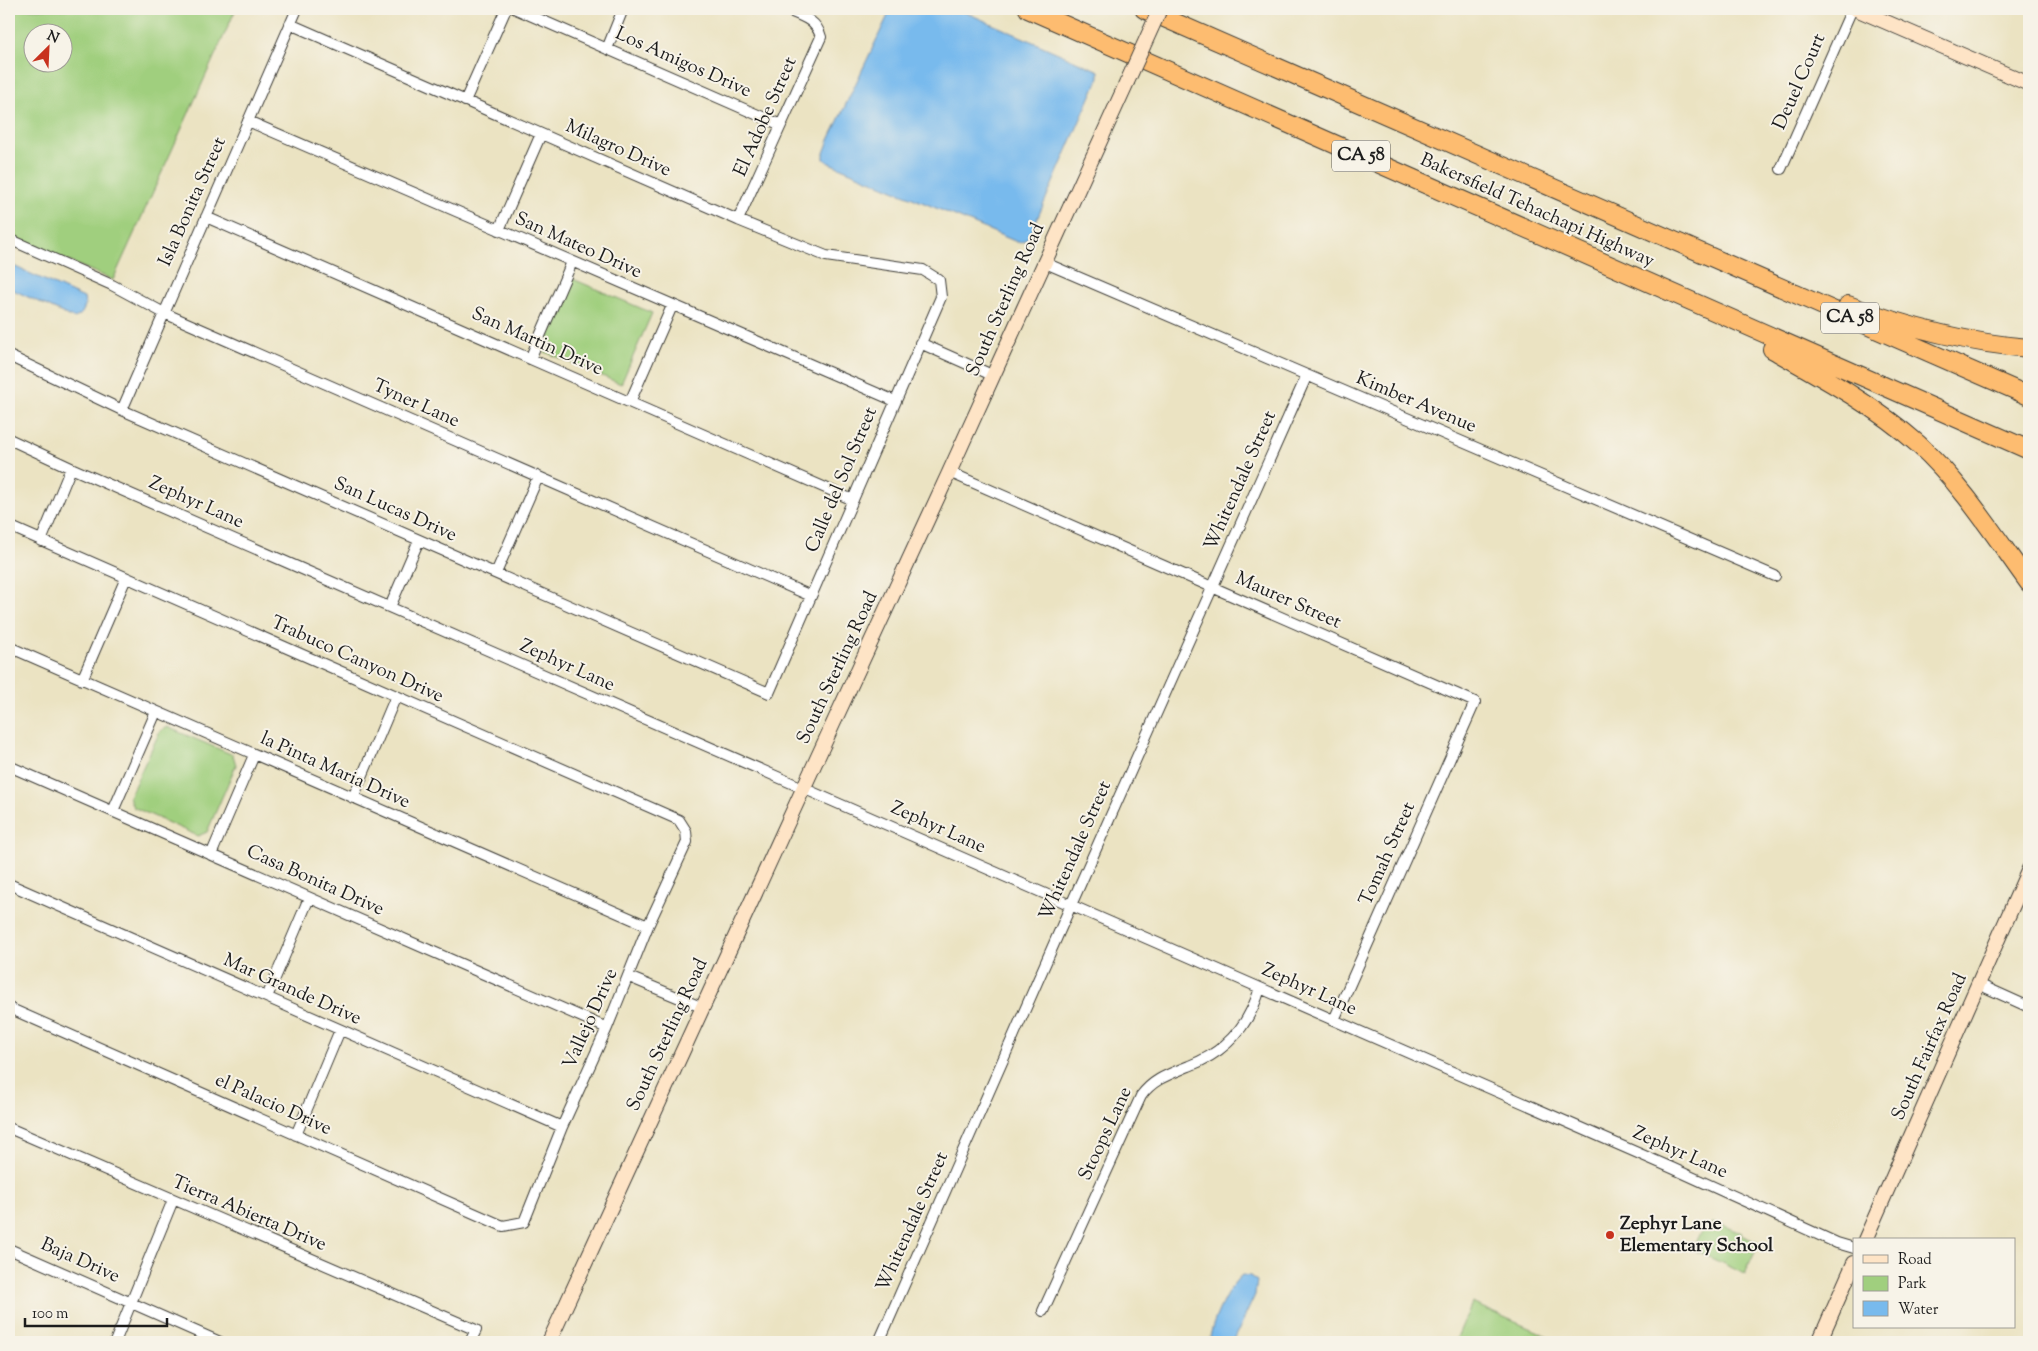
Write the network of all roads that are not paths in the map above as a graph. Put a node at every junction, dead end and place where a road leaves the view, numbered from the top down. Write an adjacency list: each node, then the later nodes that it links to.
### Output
1 (297, 9): 11 (street, Isla Bonita Street)
2 (506, 9): 14 (street)
3 (516, 9): 12 (street, Los Amigos Drive)
4 (623, 9): 12 (street)
5 (785, 9): 16 (street, El Adobe Street)
6 (1028, 9): 27 (highway, Bakersfield Tehachapi Highway / CA 58)
7 (1144, 9): 23 (highway, Bakersfield Tehachapi Highway / CA 58)
8 (1160, 9): 25 (street, South Sterling Road, bridge)
9 (1852, 9): 18 (street, Deuel Court)
10 (1856, 9): 13 (street)
11 (290, 24): 14 (street, Milagro Drive); 15 (street, Isla Bonita Street)
12 (607, 49): 16 (street, Los Amigos Drive)
13 (2029, 84)
14 (466, 101): 17 (street, Milagro Drive)
15 (248, 121): 19 (street, Isla Bonita Street); 21 (street, San Mateo Drive)
16 (781, 125): 20 (street, El Adobe Street)
17 (542, 134): 20 (street, Milagro Drive); 21 (street)
18 (1781, 169)
19 (206, 217): 29 (street, Isla Bonita Street); 33 (street, San Martin Drive)
20 (738, 220): 26 (street, Milagro Drive)
21 (499, 230): 24 (street, San Mateo Drive)
22 (9, 239): 29 (street, Tyner Lane)
23 (1671, 240): 31 (highway); 36 (highway, Bakersfield Tehachapi Highway / CA 58)
24 (572, 262): 28 (street, San Mateo Drive); 33 (street)
25 (1043, 262): 34 (street, South Sterling Road); 35 (street, Kimber Avenue)
26 (939, 280): 30 (street, Calle del Sol Street)
27 (1693, 304): 41 (highway, Bakersfield Tehachapi Highway / CA 58); 52 (highway)
28 (672, 306): 37 (street, San Mateo Drive); 38 (street)
29 (164, 313): 39 (street, Isla Bonita Street); 44 (street, Tyner Lane)
30 (920, 343): 34 (street); 37 (street, Calle del Sol Street)
31 (2029, 348)
32 (9, 356): 39 (street, San Lucas Drive)
33 (530, 358): 38 (street, San Martin Drive)
34 (992, 375): 43 (street, South Sterling Road)
35 (1307, 375): 50 (street, Kimber Avenue); 53 (street, Whitendale Street)
36 (2029, 396)
37 (895, 401): 45 (street, Calle del Sol Street)
38 (630, 402): 45 (street, San Martin Drive)
39 (122, 410): 47 (street, San Lucas Drive)
40 (9, 439): 42 (street, Zephyr Lane)
41 (2029, 450)
42 (71, 468): 48 (street); 55 (street, Zephyr Lane)
43 (949, 472): 53 (street, Maurer Street); 64 (street, South Sterling Road)
44 (538, 477): 49 (street); 54 (street, Tyner Lane)
45 (854, 500): 54 (street, Calle del Sol Street)
46 (9, 526): 48 (street, Trabuco Canyon Drive)
47 (419, 540): 49 (street, San Lucas Drive); 55 (street)
48 (41, 541): 51 (street, Trabuco Canyon Drive)
49 (496, 573): 58 (street, San Lucas Drive)
50 (1775, 576)
51 (126, 578): 57 (street); 59 (street, Trabuco Canyon Drive)
52 (2029, 583)
53 (1212, 587): 60 (street, Maurer Street); 72 (street, Whitendale Street)
54 (812, 596): 58 (street, Calle del Sol Street)
55 (390, 607): 64 (street, Zephyr Lane)
56 (9, 647): 57 (street, la Pinta Maria Drive)
57 (82, 680): 61 (street, la Pinta Maria Drive)
58 (769, 693)
59 (396, 696): 65 (street); 67 (street, Trabuco Canyon Drive)
60 (1475, 702): 81 (street, Tomah Street)
61 (156, 712): 62 (street, la Pinta Maria Drive); 66 (street)
62 (254, 755): 65 (street, la Pinta Maria Drive); 68 (street)
63 (9, 766): 66 (street, Casa Bonita Drive)
64 (803, 787): 72 (street, Zephyr Lane); 79 (street, South Sterling Road)
65 (353, 798): 73 (street, la Pinta Maria Drive)
66 (113, 811): 68 (street, Casa Bonita Drive)
67 (686, 831): 73 (street, Vallejo Drive)
68 (211, 854): 71 (street, Casa Bonita Drive)
69 (2029, 869): 75 (street, South Fairfax Road)
70 (9, 884): 77 (street, Mar Grande Drive)
71 (309, 898): 77 (street); 82 (street, Casa Bonita Drive)
72 (1071, 905): 76 (street, Zephyr Lane); 99 (street, Whitendale Street)
73 (648, 926): 74 (street, Vallejo Drive)
74 (629, 977): 79 (street); 82 (street, Vallejo Drive)
75 (1978, 984): 78 (street); 89 (street, South Fairfax Road)
76 (1260, 988): 81 (street, Zephyr Lane); 94 (street, Stoops Lane)
77 (267, 997): 83 (street, Mar Grande Drive)
78 (2029, 1006)
79 (701, 1007): 98 (street, South Sterling Road)
80 (9, 1008): 86 (street, el Palacio Drive)
81 (1334, 1020): 90 (street, Zephyr Lane)
82 (607, 1028): 84 (street, Vallejo Drive)
83 (340, 1030): 84 (street, Mar Grande Drive); 86 (street)
84 (562, 1127): 88 (street, Vallejo Drive)
85 (9, 1128): 87 (street, Tierra Abierta Drive)
86 (296, 1134): 88 (street, el Palacio Drive)
87 (173, 1200): 93 (street); 97 (street, Tierra Abierta Drive)
88 (524, 1222)
89 (1866, 1238)
90 (1853, 1248)
91 (9, 1249): 93 (street, Baja Drive)
92 (1853, 1265): 100 (street)
93 (132, 1303): 95 (street); 96 (street, Baja Drive)
94 (1043, 1311)
95 (115, 1342)
96 (220, 1342)
97 (470, 1342)
98 (549, 1342)
99 (879, 1342)
100 (1819, 1342)

